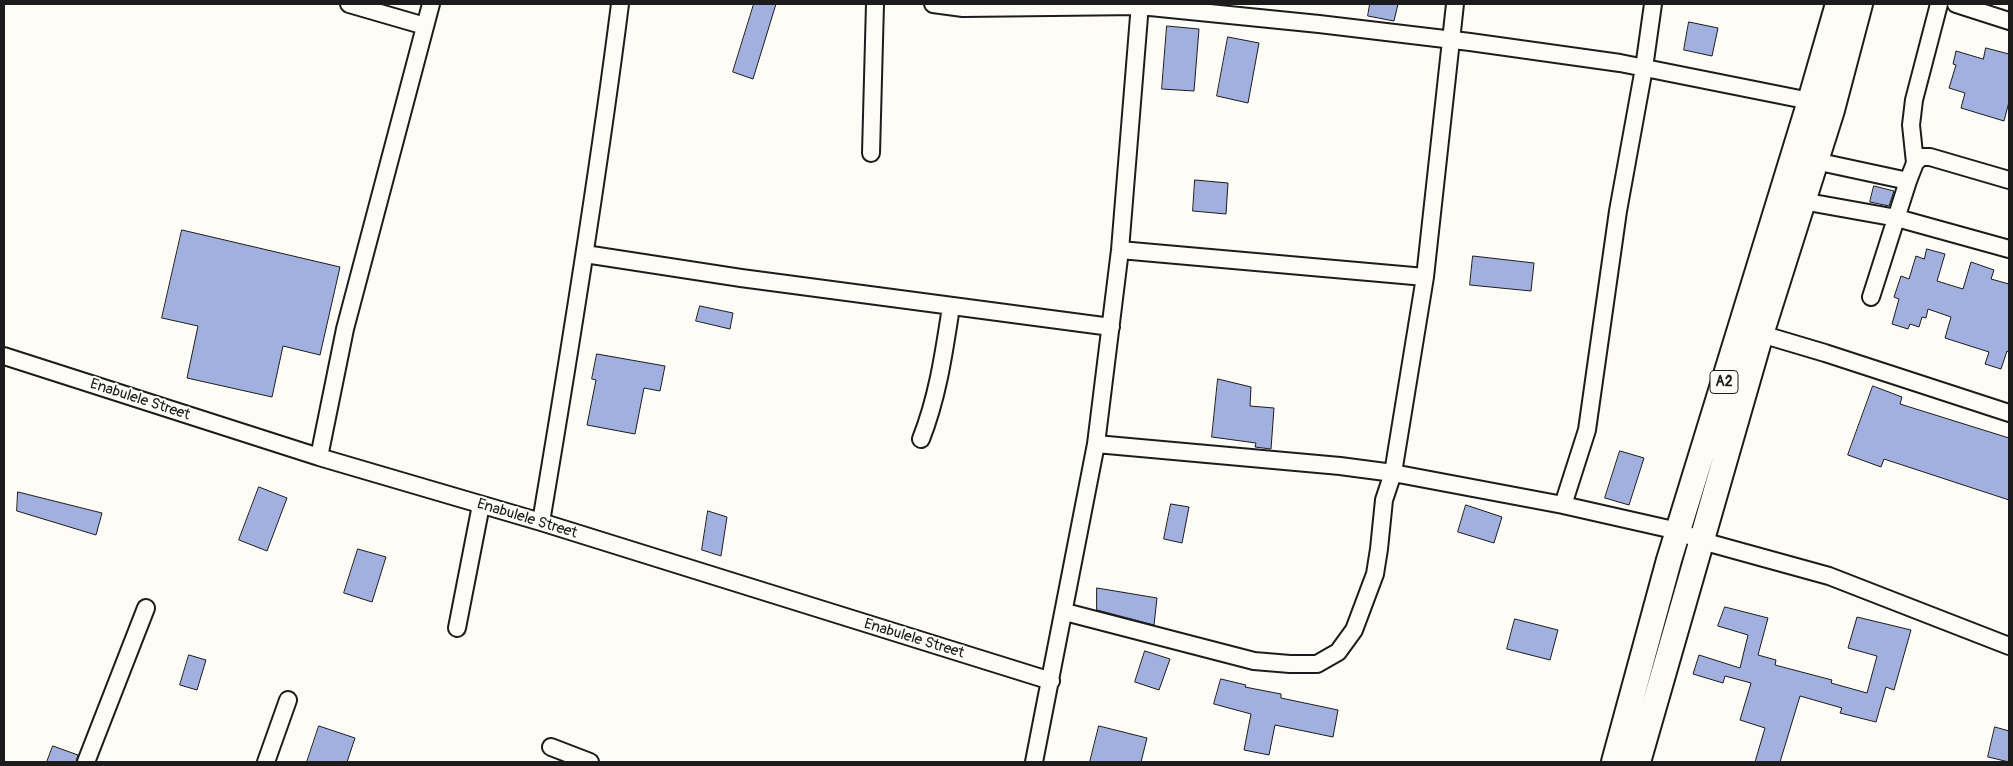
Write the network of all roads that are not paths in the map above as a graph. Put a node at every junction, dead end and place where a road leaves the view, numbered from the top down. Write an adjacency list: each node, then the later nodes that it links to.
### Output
1 (349, 4): 14 (street)
2 (431, 4): 14 (street)
3 (620, 4): 27 (street)
4 (874, 4): 18 (street)
5 (933, 4): 12 (street)
6 (1455, 4): 15 (street)
7 (1653, 4): 16 (street)
8 (1838, 4): 17 (highway, A2)
9 (1860, 4): 19 (highway, A2)
10 (1939, 4): 20 (street)
11 (1956, 4): 13 (street)
12 (1140, 5): 15 (street); 26 (street)
13 (2009, 21)
14 (425, 26): 37 (street)
15 (1451, 40): 16 (street); 28 (street)
16 (1644, 68): 17 (street); 40 (street)
17 (1810, 101): 42 (highway, A2)
18 (870, 153)
19 (1815, 161): 22 (street); 23 (highway, A2)
20 (1915, 163): 21 (street); 22 (street)
21 (2009, 180)
22 (1908, 181): 24 (street)
23 (1802, 201): 24 (street); 32 (highway, A2)
24 (1897, 218): 25 (street); 29 (street)
25 (2009, 249)
26 (1120, 250): 28 (street); 31 (street)
27 (585, 254): 30 (street); 41 (street)
28 (1425, 277): 38 (street)
29 (1871, 297)
30 (951, 306): 31 (street); 35 (street)
31 (1111, 327): 36 (street)
32 (1761, 334): 34 (street); 43 (highway, A2)
33 (4, 356): 37 (street, Enabulele Street)
34 (2009, 413)
35 (921, 439)
36 (1096, 444): 38 (street); 45 (street)
37 (318, 457): 39 (street, Enabulele Street)
38 (1393, 473): 40 (street); 45 (street)
39 (481, 505): 41 (street, Enabulele Street); 46 (street)
40 (1563, 505): 42 (street)
41 (541, 522): 48 (street, Enabulele Street)
42 (1678, 531): 43 (street); 55 (highway, A2)
43 (1702, 541): 47 (street); 56 (highway, A2)
44 (146, 608): 51 (street)
45 (1065, 612): 48 (street)
46 (457, 628)
47 (2009, 646)
48 (1051, 681): 54 (street)
49 (288, 700): 52 (street)
50 (551, 747): 53 (street)
51 (86, 762)
52 (266, 762)
53 (590, 762)
54 (1034, 762)
55 (1614, 762)
56 (1638, 762)

